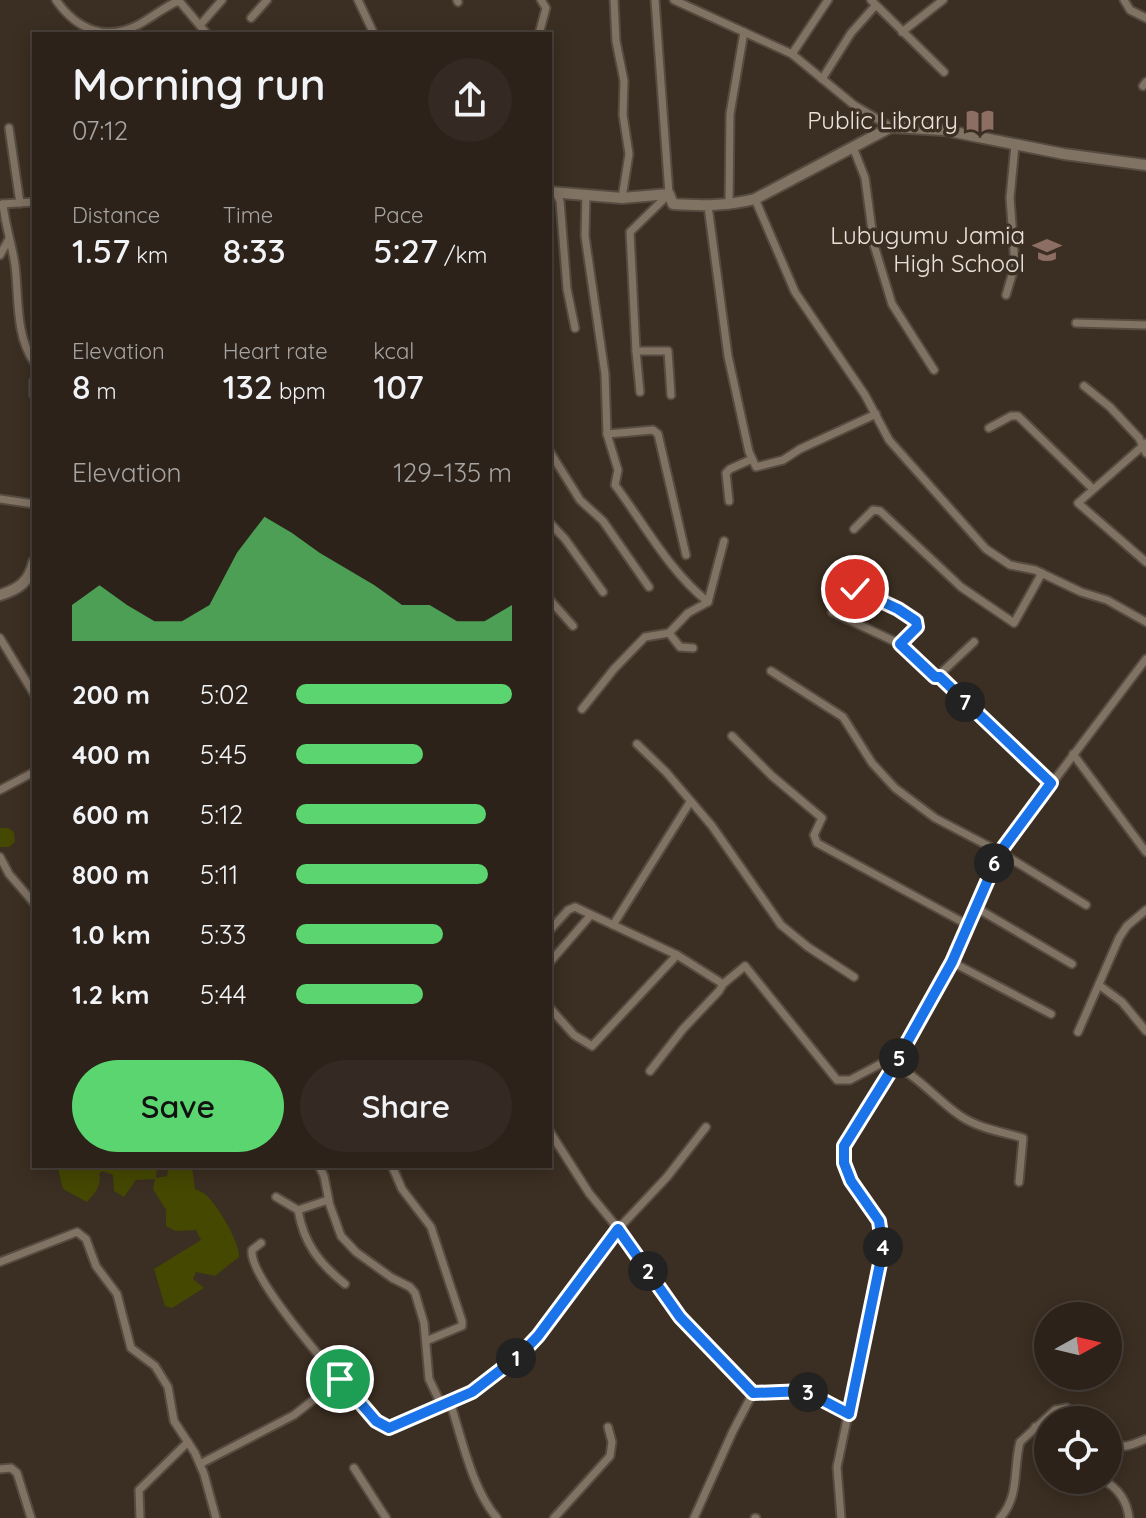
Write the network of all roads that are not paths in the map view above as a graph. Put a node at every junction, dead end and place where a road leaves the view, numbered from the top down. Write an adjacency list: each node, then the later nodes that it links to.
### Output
1 (56, 0): 16 (street)
2 (222, 0): 15 (street)
3 (267, 0): 13 (street)
4 (358, 0): 19 (street)
5 (541, 0): 20 (street)
6 (614, 0): 34 (street)
7 (655, 0): 33 (street)
8 (674, 0): 21 (street)
9 (827, 0): 23 (street)
10 (943, 0): 22 (street)
11 (1124, 0): 14 (street)
12 (873, 3): 22 (street); 25 (street)
13 (251, 18)
14 (1146, 18)
15 (201, 24): 17 (street); 18 (street)
16 (104, 32)
17 (124, 32)
18 (206, 32)
19 (373, 32)
20 (540, 32)
21 (744, 32): 23 (street); 39 (street)
22 (902, 32): 24 (street)
23 (792, 54): 25 (street)
24 (944, 72)
25 (822, 79): 26 (street)
26 (891, 127): 28 (street); 29 (street)
27 (9, 128): 37 (street)
28 (1015, 145): 30 (street); 43 (street)
29 (853, 147): 35 (street); 49 (street)
30 (1146, 165)
31 (553, 192): 32 (street); 46 (street)
32 (586, 194): 34 (street); 55 (street)
33 (669, 194): 34 (street); 40 (street); 47 (street)
34 (622, 198)
35 (755, 199): 39 (street); 53 (street)
36 (32, 202): 37 (street)
37 (20, 203): 38 (street)
38 (2, 204): 41 (street)
39 (729, 205): 40 (street)
40 (708, 206): 58 (street)
41 (10, 239): 42 (street); 48 (street)
42 (0, 255)
43 (1006, 295)
44 (1076, 323): 45 (street)
45 (1146, 325)
46 (575, 328)
47 (636, 351): 51 (street); 52 (street)
48 (32, 359)
49 (934, 370)
50 (1084, 386): 56 (street)
51 (640, 392)
52 (671, 395)
53 (876, 414): 58 (street); 69 (street)
54 (989, 428): 59 (street)
55 (607, 434): 66 (street); 75 (street)
56 (1145, 447): 59 (street)
57 (552, 455): 71 (street)
58 (752, 459): 61 (street)
59 (1093, 489): 67 (street)
60 (0, 499): 62 (street)
61 (729, 501)
62 (32, 504)
63 (552, 525): 72 (street)
64 (854, 529): 69 (street)
65 (724, 541): 75 (street)
66 (686, 555)
67 (1146, 562)
68 (32, 568): 73 (street)
69 (1042, 573): 77 (street)
70 (835, 579): 82 (street)
71 (649, 587)
72 (603, 592)
73 (0, 595)
74 (552, 602): 78 (street)
75 (708, 602): 79 (street)
76 (832, 612): 82 (street)
77 (1146, 622)
78 (573, 626)
79 (669, 633): 83 (street); 90 (street)
80 (0, 638): 88 (street)
81 (974, 642): 87 (street)
82 (900, 644): 87 (street)
83 (693, 648)
84 (1146, 659): 93 (street)
85 (771, 671): 98 (street)
86 (32, 676): 88 (street)
87 (940, 677): 95 (street)
88 (24, 678): 89 (street)
89 (32, 691)
90 (582, 709)
91 (732, 736): 107 (street)
92 (637, 744): 97 (street)
93 (1073, 754): 95 (street); 99 (street)
94 (32, 773): 96 (street)
95 (1051, 783): 98 (street)
96 (0, 790)
97 (690, 802): 106 (street); 113 (street)
98 (1000, 852): 102 (street); 103 (street)
99 (1146, 852)
100 (0, 857): 101 (street)
101 (32, 901)
102 (1086, 905)
103 (975, 907): 107 (street); 112 (street)
104 (1146, 910): 115 (street)
105 (590, 916): 106 (street); 108 (street); 110 (street)
106 (613, 925): 109 (street)
107 (968, 925): 111 (street)
108 (552, 928)
109 (677, 955): 114 (street); 116 (street)
110 (552, 960)
111 (952, 962): 117 (street); 120 (street)
112 (1072, 964)
113 (854, 977)
114 (723, 984): 120 (street); 121 (street)
115 (1099, 985): 118 (street); 119 (street)
116 (552, 1010)
117 (1051, 1014)
118 (1146, 1031)
119 (1078, 1032)
120 (895, 1064): 126 (street); 138 (street)
121 (650, 1071)
122 (706, 1127): 130 (street)
123 (552, 1135): 130 (street)
124 (320, 1168): 128 (street)
125 (393, 1168): 134 (street)
126 (1019, 1182)
127 (276, 1197): 129 (street)
128 (329, 1201): 129 (street); 134 (street)
129 (298, 1210): 133 (street)
130 (618, 1229): 136 (street); 137 (street)
131 (261, 1243): 135 (street)
132 (0, 1262): 142 (street)
133 (345, 1284)
134 (426, 1341): 137 (street)
135 (340, 1379): 137 (street); 144 (street)
136 (753, 1393): 138 (street); 154 (street)
137 (446, 1404): 152 (street)
138 (849, 1414): 155 (street)
139 (608, 1427): 153 (street)
140 (1034, 1428): 156 (street)
141 (1146, 1439): 143 (street)
142 (188, 1442): 144 (street); 149 (street)
143 (1122, 1448)
144 (200, 1464): 150 (street)
145 (354, 1468): 151 (street)
146 (0, 1469): 148 (street)
147 (1120, 1494): 157 (street)
148 (31, 1518)
149 (140, 1518)
150 (216, 1518)
151 (386, 1518)
152 (497, 1518)
153 (554, 1518)
154 (694, 1518)
155 (841, 1518)
156 (1000, 1518)
157 (1129, 1518)

